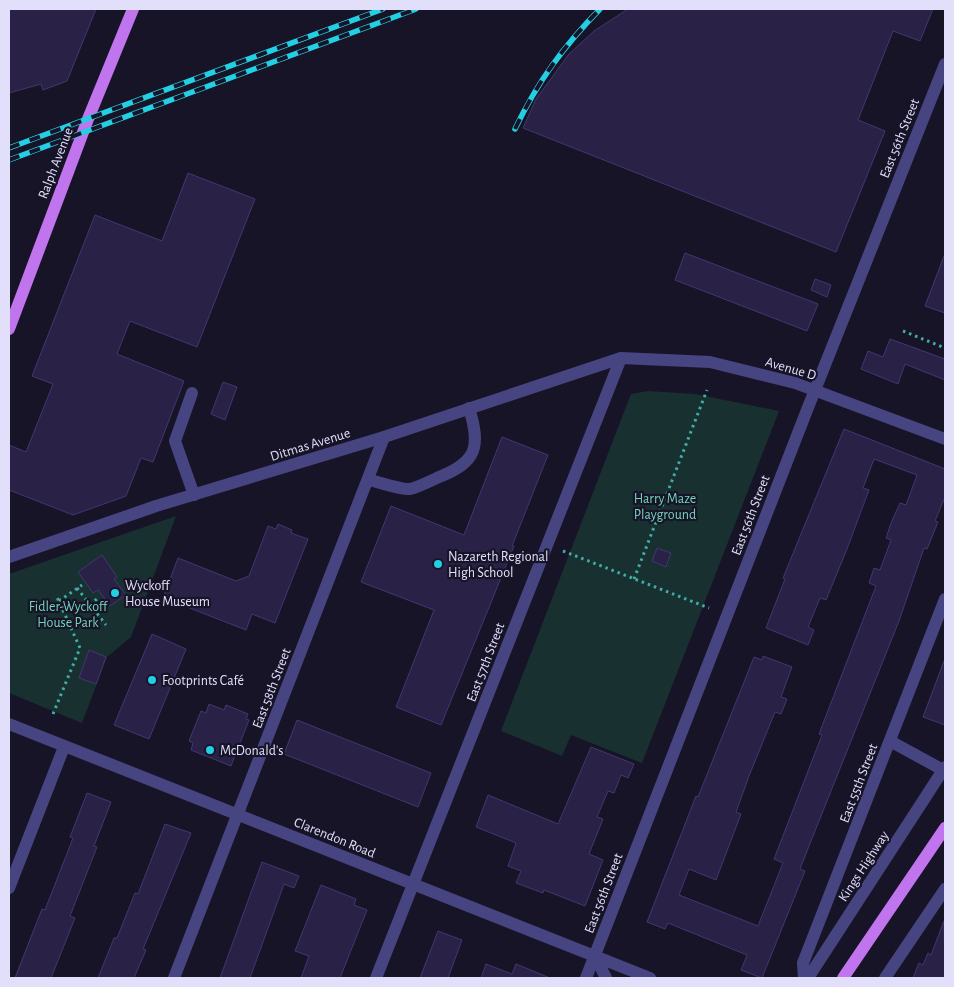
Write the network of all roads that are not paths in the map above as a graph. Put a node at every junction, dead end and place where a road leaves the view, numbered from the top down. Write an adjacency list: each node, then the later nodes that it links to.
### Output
1 (134, 9): 3 (main road, Ralph Avenue)
2 (945, 64): 5 (street, East 56th Street)
3 (9, 329)
4 (621, 358): 5 (street, Avenue D); 7 (street, Ditmas Avenue); 20 (street, East 57th Street)
5 (815, 390): 9 (street, Avenue D); 23 (street, East 56th Street)
6 (192, 394): 11 (street)
7 (470, 408): 8 (street, Ditmas Avenue); 10 (street)
8 (384, 437): 10 (street, East 58th Street); 11 (street, Ditmas Avenue)
9 (945, 439)
10 (369, 480): 18 (street, East 58th Street)
11 (194, 495): 12 (street, Ditmas Avenue)
12 (9, 557)
13 (945, 599): 15 (street, East 55th Street)
14 (9, 724): 16 (street, Clarendon Road)
15 (890, 741): 17 (street, Kings Highway); 29 (street, East 55th Street)
16 (64, 746): 18 (street, Clarendon Road); 21 (street)
17 (944, 769): 29 (street, Kings Highway)
18 (238, 815): 20 (street, Clarendon Road); 24 (street, East 58th Street)
19 (945, 828): 30 (main road)
20 (414, 885): 23 (street, Clarendon Road); 25 (street, East 57th Street)
21 (9, 888)
22 (945, 888): 31 (street)
23 (595, 956): 26 (street, East 56th Street); 27 (street); 28 (street, Clarendon Road)
24 (174, 978)
25 (376, 978)
26 (586, 978)
27 (606, 978)
28 (650, 978)
29 (806, 978)
30 (843, 978)
31 (885, 978)

